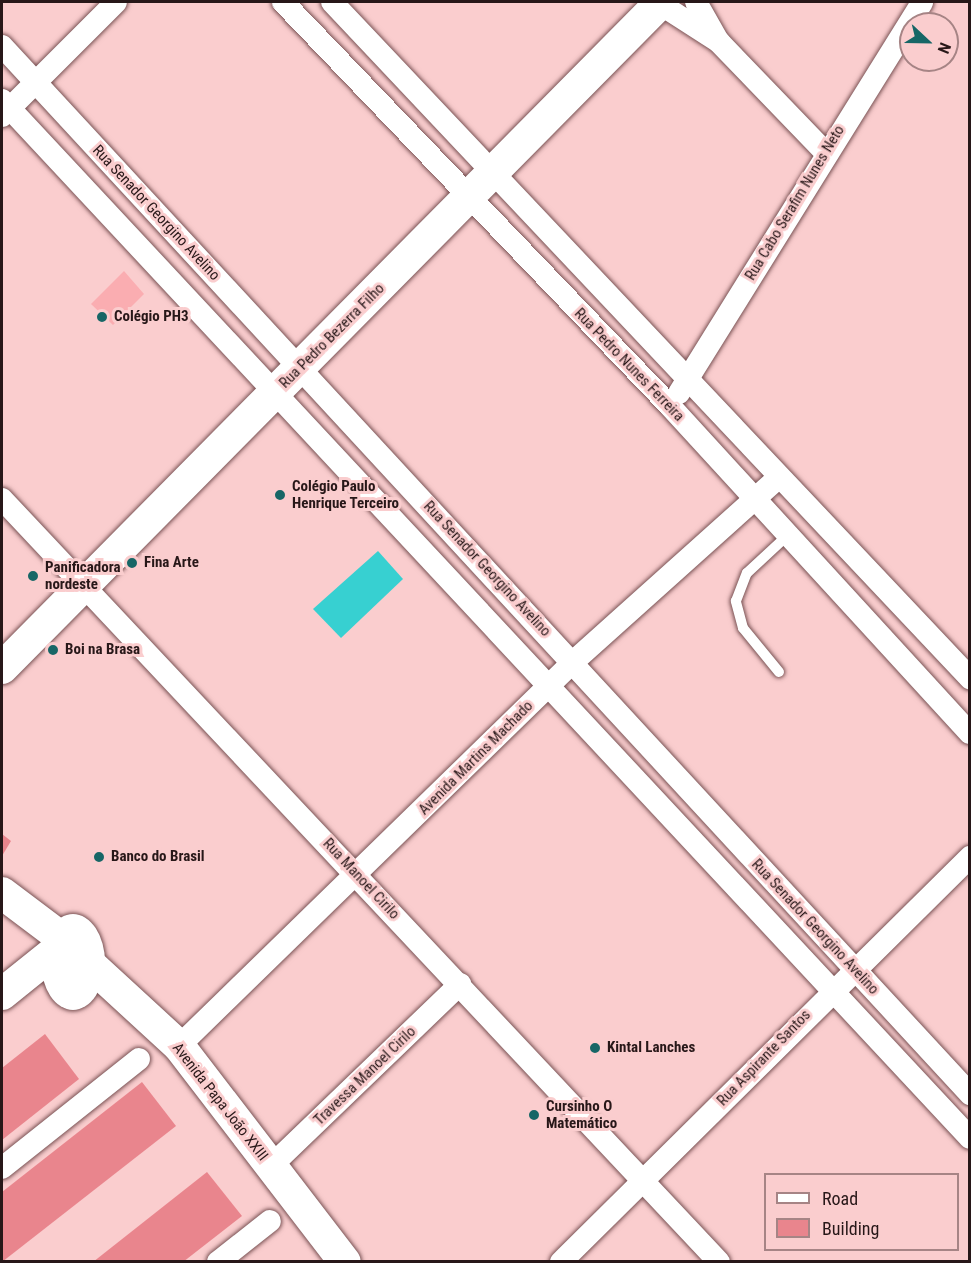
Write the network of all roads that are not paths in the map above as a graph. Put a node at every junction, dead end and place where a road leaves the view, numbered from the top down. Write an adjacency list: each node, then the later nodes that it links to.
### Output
1 (116, 2): 10 (street)
2 (283, 2): 11 (street, Rua Pedro Nunes Ferreira)
3 (332, 2): 9 (street, Rua Pedro Nunes Ferreira)
4 (659, 2): 7 (street); 14 (main road, Rua Pedro Bezerra Filho)
5 (696, 2): 7 (street)
6 (922, 2): 13 (street, Rua Cabo Serafim Nunes Neto)
7 (719, 42): 13 (street)
8 (2, 46): 10 (street, Rua Senador Georgino Avelino)
9 (395, 68): 11 (street); 14 (street, Rua Pedro Nunes Ferreira)
10 (35, 82): 12 (street); 16 (street, Rua Senador Georgino Avelino)
11 (369, 93): 15 (street, Rua Pedro Nunes Ferreira)
12 (4, 108): 18 (street, Rua Senador Georgino Avelino)
13 (825, 152): 17 (street, Rua Cabo Serafim Nunes Neto)
14 (494, 174): 15 (main road, Rua Pedro Bezerra Filho); 17 (street, Rua Pedro Nunes Ferreira)
15 (469, 199): 16 (main road, Rua Pedro Bezerra Filho); 19 (street, Rua Pedro Nunes Ferreira)
16 (300, 368): 18 (main road, Rua Pedro Bezerra Filho); 25 (street, Rua Senador Georgino Avelino)
17 (687, 381): 19 (street, Rua Cabo Serafim Nunes Neto); 20 (street, Rua Pedro Nunes Ferreira)
18 (274, 394): 24 (main road, Rua Pedro Bezerra Filho); 29 (street, Rua Senador Georgino Avelino)
19 (670, 406): 22 (street, Rua Pedro Nunes Ferreira)
20 (779, 477): 22 (street, Avenida Martins Machado); 28 (street, Rua Pedro Nunes Ferreira)
21 (2, 499): 24 (street, Rua Manoel Cirilo)
22 (756, 500): 23 (street, Rua Pedro Nunes Ferreira); 25 (street, Avenida Martins Machado)
23 (788, 535): 27 (lane); 30 (street, Rua Pedro Nunes Ferreira)
24 (83, 587): 26 (main road, Rua Pedro Bezerra Filho); 32 (street, Rua Manoel Cirilo)
25 (573, 662): 29 (street, Avenida Martins Machado); 35 (street, Rua Senador Georgino Avelino)
26 (2, 668)
27 (779, 672)
28 (969, 678)
29 (546, 688): 32 (street, Avenida Martins Machado); 37 (street, Rua Senador Georgino Avelino)
30 (969, 733)
31 (969, 857): 35 (street, Rua Aspirante Santos)
32 (358, 875): 36 (street, Rua Manoel Cirilo); 39 (street, Avenida Martins Machado)
33 (2, 893): 34 (main road, Avenida Papa João XXIII)
34 (66, 947): 38 (main road); 39 (main road, Avenida Papa João XXIII)
35 (853, 968): 37 (street, Rua Aspirante Santos); 41 (street, Rua Senador Georgino Avelino)
36 (460, 984): 43 (street, Travessa Manoel Cirilo); 45 (street, Rua Manoel Cirilo)
37 (831, 988): 42 (street, Rua Senador Georgino Avelino); 45 (street, Rua Aspirante Santos)
38 (2, 994)
39 (179, 1046): 43 (main road, Avenida Papa João XXIII)
40 (139, 1059): 44 (street)
41 (969, 1094)
42 (969, 1138)
43 (270, 1167): 48 (main road, Avenida Papa João XXIII)
44 (2, 1168)
45 (643, 1182): 49 (street, Rua Aspirante Santos); 50 (street, Rua Manoel Cirilo)
46 (270, 1221): 47 (street)
47 (218, 1262)
48 (345, 1262)
49 (561, 1262)
50 (719, 1262)

